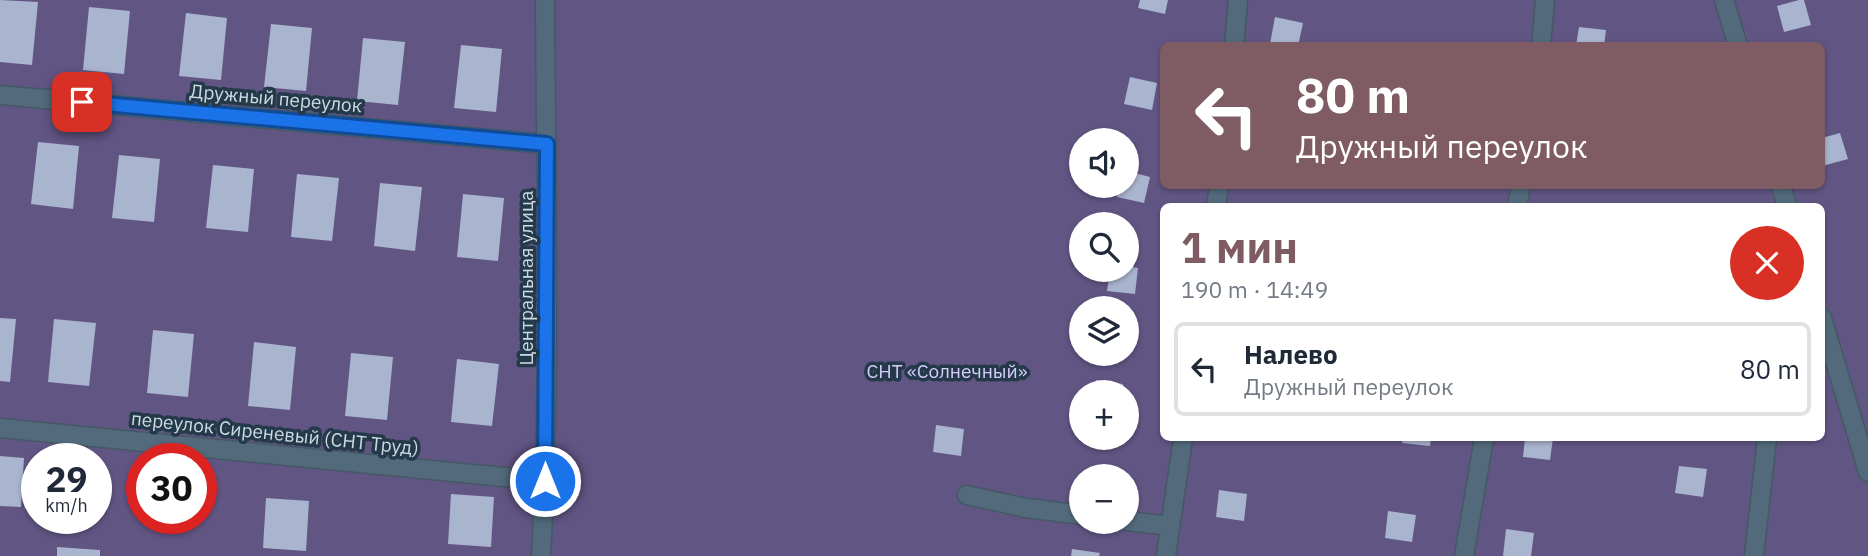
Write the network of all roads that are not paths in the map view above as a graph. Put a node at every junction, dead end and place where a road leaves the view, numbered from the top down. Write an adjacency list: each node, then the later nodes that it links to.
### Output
1 (545, 0): 9 (street, Центральная улица)
2 (1238, 0): 5 (street)
3 (1545, 0): 6 (street)
4 (1724, 0): 7 (street)
5 (1234, 42)
6 (1541, 42)
7 (1737, 42)
8 (0, 94): 9 (street, Дружный переулок)
9 (547, 144): 16 (street, Центральная улица)
10 (1825, 335): 15 (street)
11 (0, 428): 16 (street, переулок Сиреневый (СНТ Труд))
12 (1183, 441): 20 (street)
13 (1483, 441): 23 (street)
14 (1767, 441): 24 (street)
15 (1868, 472)
16 (545, 481): 21 (street, Центральная улица)
17 (967, 495): 18 (street)
18 (1069, 513)
19 (1139, 522): 20 (street)
20 (1170, 526): 22 (street)
21 (541, 556)
22 (1166, 556)
23 (1464, 556)
24 (1754, 556)

